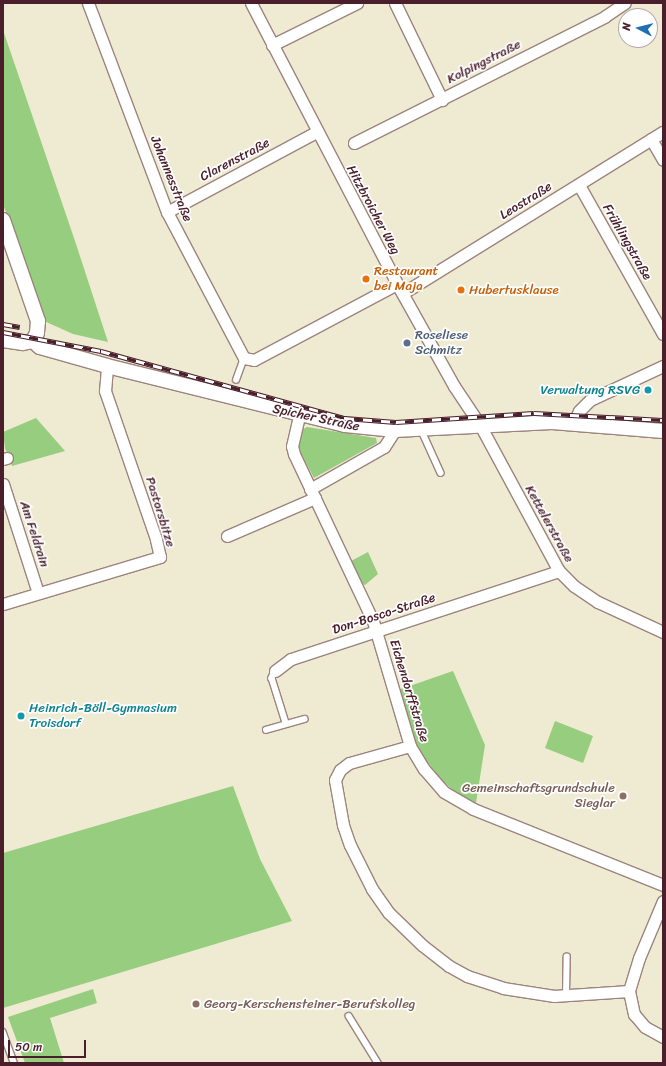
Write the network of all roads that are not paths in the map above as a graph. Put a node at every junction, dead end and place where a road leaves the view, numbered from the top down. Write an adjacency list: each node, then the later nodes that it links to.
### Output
1 (88, 3): 14 (street, Johannesstraße)
2 (251, 3): 6 (street, Hitzbroicher Weg)
3 (356, 3): 6 (street)
4 (395, 3): 7 (street)
5 (625, 3): 7 (street, Kolpingstraße)
6 (272, 44): 8 (street, Hitzbroicher Weg)
7 (442, 100): 11 (street, Kolpingstraße)
8 (316, 132): 14 (street, Clarenstraße); 16 (street, Hitzbroicher Weg)
9 (663, 132): 10 (street, Leostraße)
10 (651, 139): 12 (street); 13 (street, Leostraße)
11 (354, 143)
12 (663, 160)
13 (578, 185): 16 (street, Leostraße); 17 (street, Frühlingstraße)
14 (167, 212): 20 (street, Johannesstraße)
15 (3, 220): 19 (street)
16 (400, 289): 20 (street, Leostraße); 26 (street, Hitzbroicher Weg)
17 (663, 334)
18 (3, 340): 19 (street, Spicher Straße)
19 (33, 341): 21 (street, Spicher Straße)
20 (244, 358): 23 (lane)
21 (106, 366): 24 (street, Spicher Straße); 35 (street, Pastorsbitze)
22 (663, 366): 25 (street)
23 (236, 380)
24 (299, 416): 28 (street, Spicher Straße); 32 (street, Eichendorffstraße)
25 (572, 423): 26 (street, Spicher Straße); 29 (street, Spicher Straße)
26 (480, 425): 27 (street, Spicher Straße); 34 (street, Kettelerstraße)
27 (421, 429): 28 (street, Spicher Straße); 30 (lane)
28 (395, 430): 32 (street)
29 (663, 431)
30 (441, 473)
31 (3, 484): 35 (street, Am Feldrain)
32 (312, 494): 33 (street); 37 (street, Eichendorffstraße)
33 (227, 536)
34 (559, 571): 37 (street, Don-Bosco-Straße); 38 (street, Kettelerstraße)
35 (38, 594): 36 (street, Pastorsbitze)
36 (3, 604)
37 (376, 631): 39 (street, Don-Bosco-Straße); 43 (street, Eichendorffstraße)
38 (663, 632)
39 (275, 671): 41 (lane, Don-Bosco-Straße)
40 (304, 719): 41 (lane)
41 (286, 724): 42 (lane)
42 (266, 730)
43 (410, 746): 44 (street, Eichendorffstraße); 48 (street)
44 (663, 886)
45 (663, 901): 47 (street)
46 (567, 958): 48 (lane)
47 (630, 991): 48 (street); 51 (street)
48 (566, 996)
49 (349, 1016): 53 (lane)
50 (3, 1032): 52 (lane)
51 (663, 1037)
52 (14, 1063)
53 (378, 1063)

